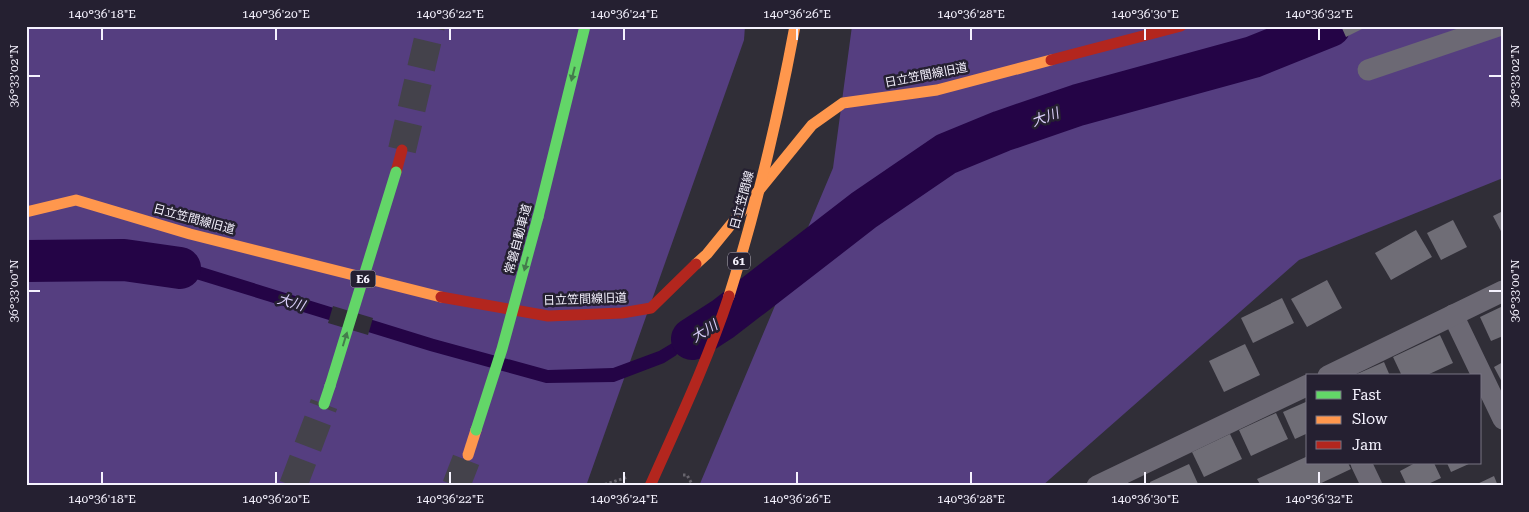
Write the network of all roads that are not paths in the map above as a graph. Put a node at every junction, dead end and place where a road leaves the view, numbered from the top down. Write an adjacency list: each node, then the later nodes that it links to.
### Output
1 (585, 26): 16 (main road, 常磐自動車道, one-way to 16, bridge)
2 (795, 26): 18 (main road, 日立笠間線 / 61, bridge)
3 (1181, 26): 7 (main road, 日立笠間線旧道)
4 (1498, 26): 5 (street)
5 (1368, 70)
6 (402, 150): 14 (main road, E6, one-way to 6, bridge)
7 (26, 212)
8 (1503, 291): 9 (street)
9 (1453, 315): 10 (street); 11 (street)
10 (1332, 374)
11 (1481, 374)
12 (1482, 375): 15 (street)
13 (1306, 386): 19 (street)
14 (324, 404)
15 (1503, 419)
16 (468, 455)
17 (1362, 464): 20 (street)
18 (650, 486)
19 (1097, 486)
20 (1372, 486)

